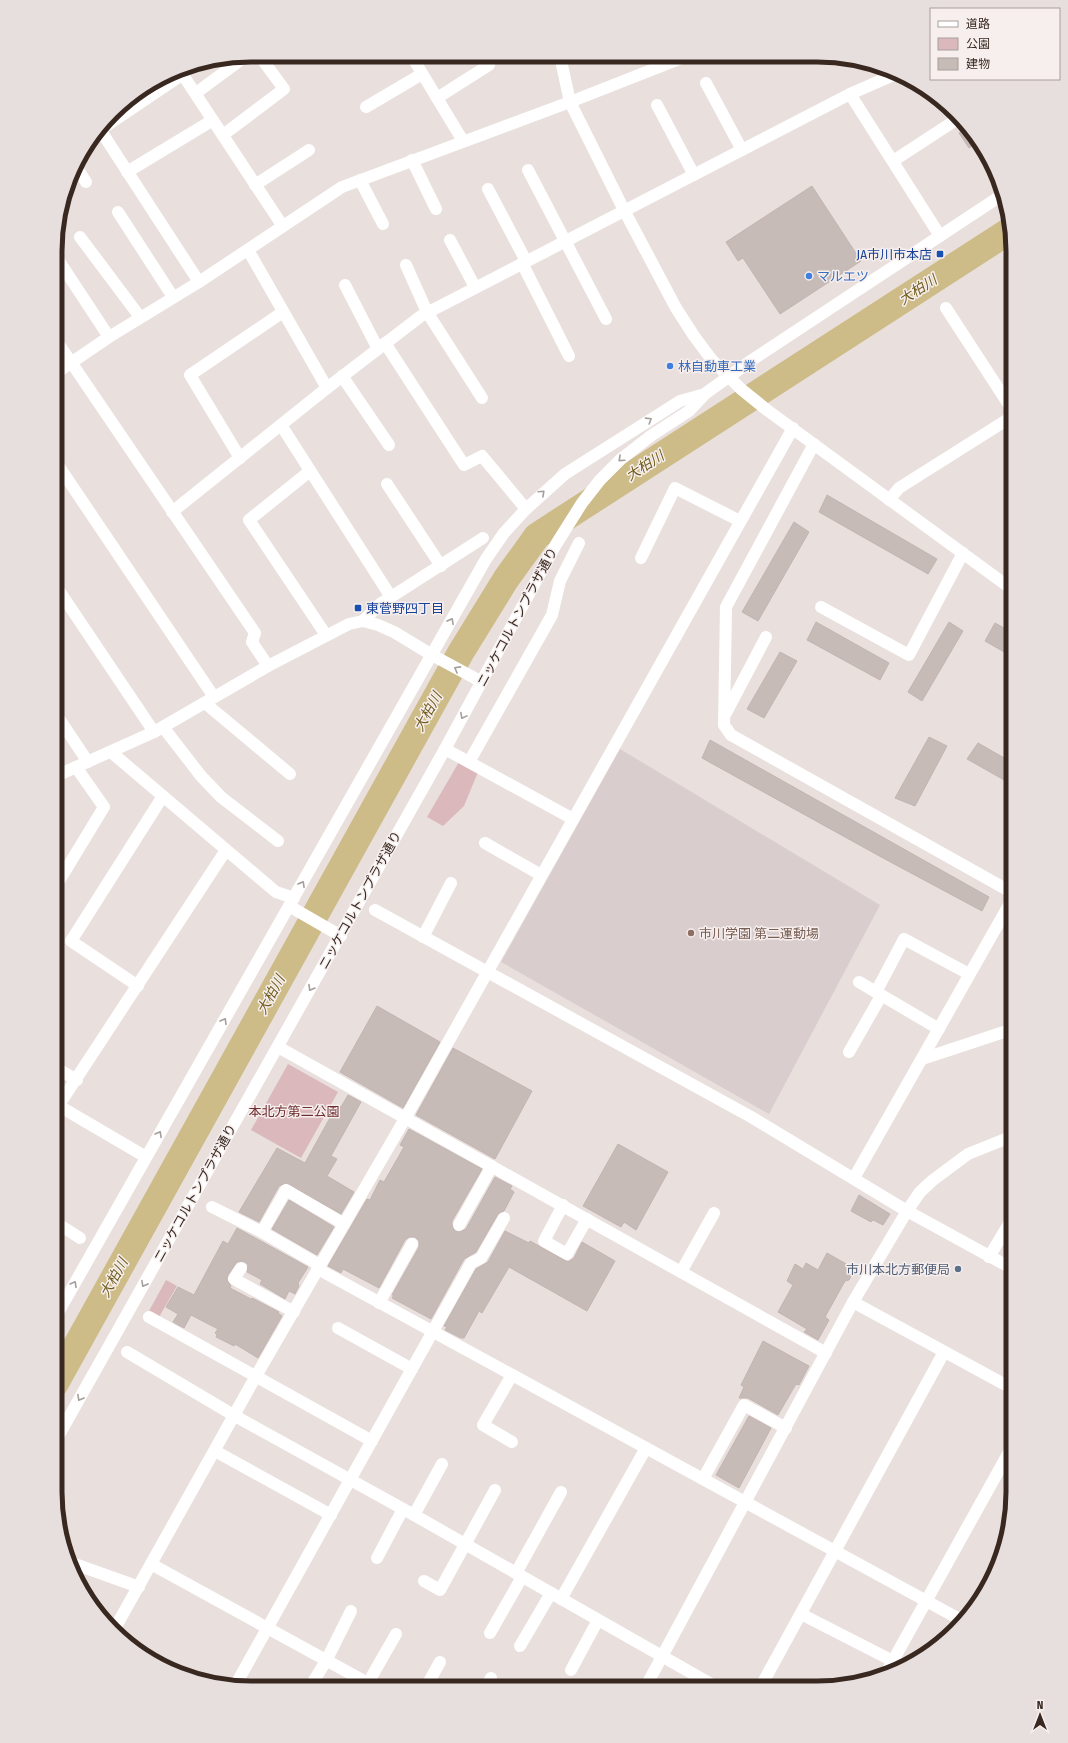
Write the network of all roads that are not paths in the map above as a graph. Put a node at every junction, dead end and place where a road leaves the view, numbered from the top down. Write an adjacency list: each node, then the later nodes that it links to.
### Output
1 (238, 62): 12 (street)
2 (264, 62): 22 (street)
3 (415, 62): 7 (street)
4 (561, 62): 15 (street)
5 (672, 62): 15 (street)
6 (489, 65): 14 (street)
7 (422, 74): 14 (street); 17 (street)
8 (183, 75): 12 (street)
9 (891, 77): 13 (street)
10 (170, 80): 18 (street)
11 (706, 83): 25 (street)
12 (196, 93): 19 (street)
13 (850, 94): 25 (street); 27 (street)
14 (437, 98): 23 (street)
15 (570, 102): 23 (street); 38 (street)
16 (657, 106): 31 (street)
17 (366, 107)
18 (115, 120)
19 (213, 120): 22 (street); 30 (street)
20 (954, 121): 27 (street)
21 (103, 134): 30 (street)
22 (223, 135): 34 (street)
23 (463, 141): 26 (street)
24 (309, 150): 34 (street)
25 (742, 150): 31 (street)
26 (412, 160): 32 (street); 37 (street)
27 (893, 161): 42 (street)
28 (528, 170): 45 (street)
29 (79, 171): 33 (street)
30 (128, 172): 50 (street)
31 (694, 175): 38 (street)
32 (360, 180): 40 (street); 41 (street)
33 (86, 182)
34 (255, 185): 41 (street)
35 (488, 189): 47 (street)
36 (998, 197): 42 (street, ニッケコルトンプラザ通り)
37 (436, 209)
38 (624, 210): 45 (street); 66 (street)
39 (118, 212): 53 (street)
40 (383, 224)
41 (282, 225): 46 (street)
42 (940, 236): 66 (street, ニッケコルトンプラザ通り)
43 (80, 237): 57 (street)
44 (450, 240): 52 (street)
45 (564, 241): 47 (street); 58 (street)
46 (248, 250): 50 (street); 55 (street)
47 (524, 262): 52 (street); 62 (street)
48 (406, 265): 56 (street)
49 (62, 266): 59 (street)
50 (199, 282): 53 (street)
51 (345, 285): 60 (street)
52 (476, 288): 56 (street)
53 (173, 297): 57 (street)
54 (946, 308): 70 (street)
55 (283, 312): 67 (street); 76 (street)
56 (428, 312): 60 (street); 69 (street)
57 (140, 317): 59 (street)
58 (606, 319)
59 (108, 337): 63 (street)
60 (382, 346): 65 (street); 81 (street)
61 (62, 349): 63 (street)
62 (569, 356)
63 (71, 362): 64 (street); 82 (street)
64 (62, 369)
65 (342, 376): 67 (street); 75 (street)
66 (729, 377): 68 (street, ニッケコルトンプラザ通り); 73 (street)
67 (327, 388): 72 (street)
68 (706, 393): 81 (street, ニッケコルトンプラザ通り, one-way to 68); 98 (street, ニッケコルトンプラザ通り, one-way to 98)
69 (482, 398)
70 (1006, 400)
71 (1006, 420): 80 (street)
72 (281, 425): 76 (street); 78 (street)
73 (793, 428): 74 (street); 83 (street)
74 (814, 444): 80 (street); 100 (street)
75 (389, 445)
76 (240, 458): 82 (street)
77 (62, 471): 99 (street)
78 (310, 471): 91 (street); 94 (street)
79 (387, 484): 88 (street)
80 (889, 500): 86 (street)
81 (526, 508): 96 (street, ニッケコルトンプラザ通り, one-way to 81)
82 (172, 512): 97 (street)
83 (740, 521): 87 (street); 111 (street)
84 (483, 538): 88 (street)
85 (579, 543): 106 (street)
86 (963, 553): 89 (street); 92 (street)
87 (641, 558)
88 (441, 566): 91 (street)
89 (1006, 585)
90 (62, 594): 102 (street)
91 (391, 597): 93 (street)
92 (822, 607)
93 (363, 621): 94 (street); 96 (street)
94 (326, 635): 97 (street)
95 (766, 637): 100 (street)
96 (437, 658): 98 (street, one-way to 96); 119 (street, ニッケコルトンプラザ通り, one-way to 96)
97 (268, 666): 99 (street)
98 (477, 679): 103 (street, ニッケコルトンプラザ通り, one-way to 103)
99 (209, 700): 102 (street); 109 (street)
100 (724, 716): 118 (street)
101 (62, 723): 105 (street)
102 (158, 729): 104 (street); 112 (street)
103 (445, 749): 106 (street); 122 (street, ニッケコルトンプラザ通り)
104 (111, 752): 105 (street); 110 (street)
105 (88, 762): 107 (street)
106 (469, 762): 111 (street)
107 (76, 767): 108 (street); 116 (street)
108 (62, 773)
109 (290, 774)
110 (163, 796): 114 (street); 127 (street)
111 (573, 819): 115 (street)
112 (278, 841)
113 (485, 843): 115 (street)
114 (226, 850): 119 (street); 127 (street)
115 (541, 875): 124 (street)
116 (62, 876)
117 (451, 883): 123 (street)
118 (1006, 889)
119 (292, 902): 122 (street); 140 (street, ニッケコルトンプラザ通り, one-way to 119)
120 (375, 910): 123 (street)
121 (1006, 912): 125 (street)
122 (341, 936): 131 (street, ニッケコルトンプラザ通り, one-way to 131)
123 (423, 937): 124 (street)
124 (487, 972): 138 (street); 142 (street)
125 (969, 974): 128 (street); 129 (street)
126 (859, 982): 128 (street)
127 (138, 986): 135 (street)
128 (878, 994): 129 (street); 132 (street)
129 (939, 1029): 133 (street)
130 (1006, 1031): 133 (street)
131 (278, 1047): 138 (street); 177 (street, ニッケコルトンプラザ通り, one-way to 177)
132 (849, 1052)
133 (922, 1060): 142 (street)
134 (62, 1071): 135 (street)
135 (77, 1080): 136 (street)
136 (62, 1102)
137 (62, 1112): 140 (street)
138 (406, 1117): 141 (street); 149 (street)
139 (1006, 1139): 145 (street)
140 (146, 1157): 163 (street, ニッケコルトンプラザ通り, one-way to 140)
141 (492, 1166): 143 (street); 150 (street)
142 (854, 1178): 145 (street)
143 (563, 1205): 148 (street); 148 (street)
144 (212, 1207): 153 (street)
145 (907, 1211): 156 (street); 162 (street)
146 (714, 1213): 160 (street)
147 (504, 1218): 167 (street)
148 (587, 1219): 160 (street)
149 (344, 1224): 153 (street); 159 (street)
150 (459, 1225)
151 (62, 1226): 154 (street)
152 (1006, 1229): 156 (street)
153 (262, 1232): 159 (street)
154 (80, 1238)
155 (412, 1244): 161 (street)
156 (989, 1257): 157 (street)
157 (1006, 1266)
158 (241, 1268): 164 (street)
159 (318, 1269): 161 (street); 164 (street)
160 (681, 1272): 170 (street)
161 (379, 1302): 167 (street)
162 (853, 1302): 169 (street); 170 (street)
163 (62, 1306)
164 (294, 1312): 173 (street)
165 (149, 1317): 173 (street)
166 (338, 1328): 171 (street)
167 (432, 1332): 171 (street); 172 (street)
168 (127, 1352): 175 (street)
169 (944, 1352): 174 (street); 192 (street)
170 (826, 1353): 176 (street)
171 (412, 1369): 178 (street)
172 (512, 1375): 179 (street); 180 (street)
173 (256, 1376): 175 (street); 178 (street)
174 (1006, 1385)
175 (234, 1416): 181 (street); 184 (street)
176 (786, 1428): 185 (street); 188 (street)
177 (62, 1430)
178 (372, 1441): 184 (street)
179 (512, 1442)
180 (646, 1448): 185 (street); 199 (street)
181 (215, 1451): 190 (street); 194 (street)
182 (1006, 1458): 200 (street)
183 (442, 1464): 189 (street)
184 (351, 1479): 189 (street); 190 (street)
185 (703, 1479): 188 (street)
186 (495, 1490): 191 (street)
187 (561, 1492): 196 (street)
188 (746, 1503): 192 (street); 210 (street)
189 (408, 1512): 191 (street); 193 (street)
190 (330, 1515): 206 (street)
191 (465, 1544): 196 (street); 197 (street)
192 (836, 1552): 200 (street); 202 (street)
193 (377, 1558)
194 (152, 1564): 198 (street); 206 (street)
195 (76, 1565): 198 (street)
196 (519, 1575): 199 (street); 207 (street)
197 (424, 1581)
198 (139, 1587): 205 (street)
199 (556, 1596): 204 (street); 209 (street)
200 (927, 1601): 203 (street); 212 (street)
201 (351, 1611): 211 (street)
202 (801, 1614): 212 (street); 223 (street)
203 (958, 1618)
204 (598, 1620): 210 (street); 215 (street)
205 (117, 1626)
206 (268, 1627): 211 (street); 216 (street)
207 (490, 1633)
208 (396, 1634): 219 (street)
209 (520, 1646)
210 (662, 1656): 221 (street); 222 (street)
211 (326, 1661): 217 (street); 218 (street)
212 (893, 1661): 214 (street)
213 (440, 1662): 220 (street)
214 (890, 1667)
215 (572, 1670)
216 (238, 1681)
217 (314, 1681)
218 (364, 1681)
219 (373, 1681)
220 (429, 1681)
221 (649, 1681)
222 (706, 1681)
223 (764, 1681)

